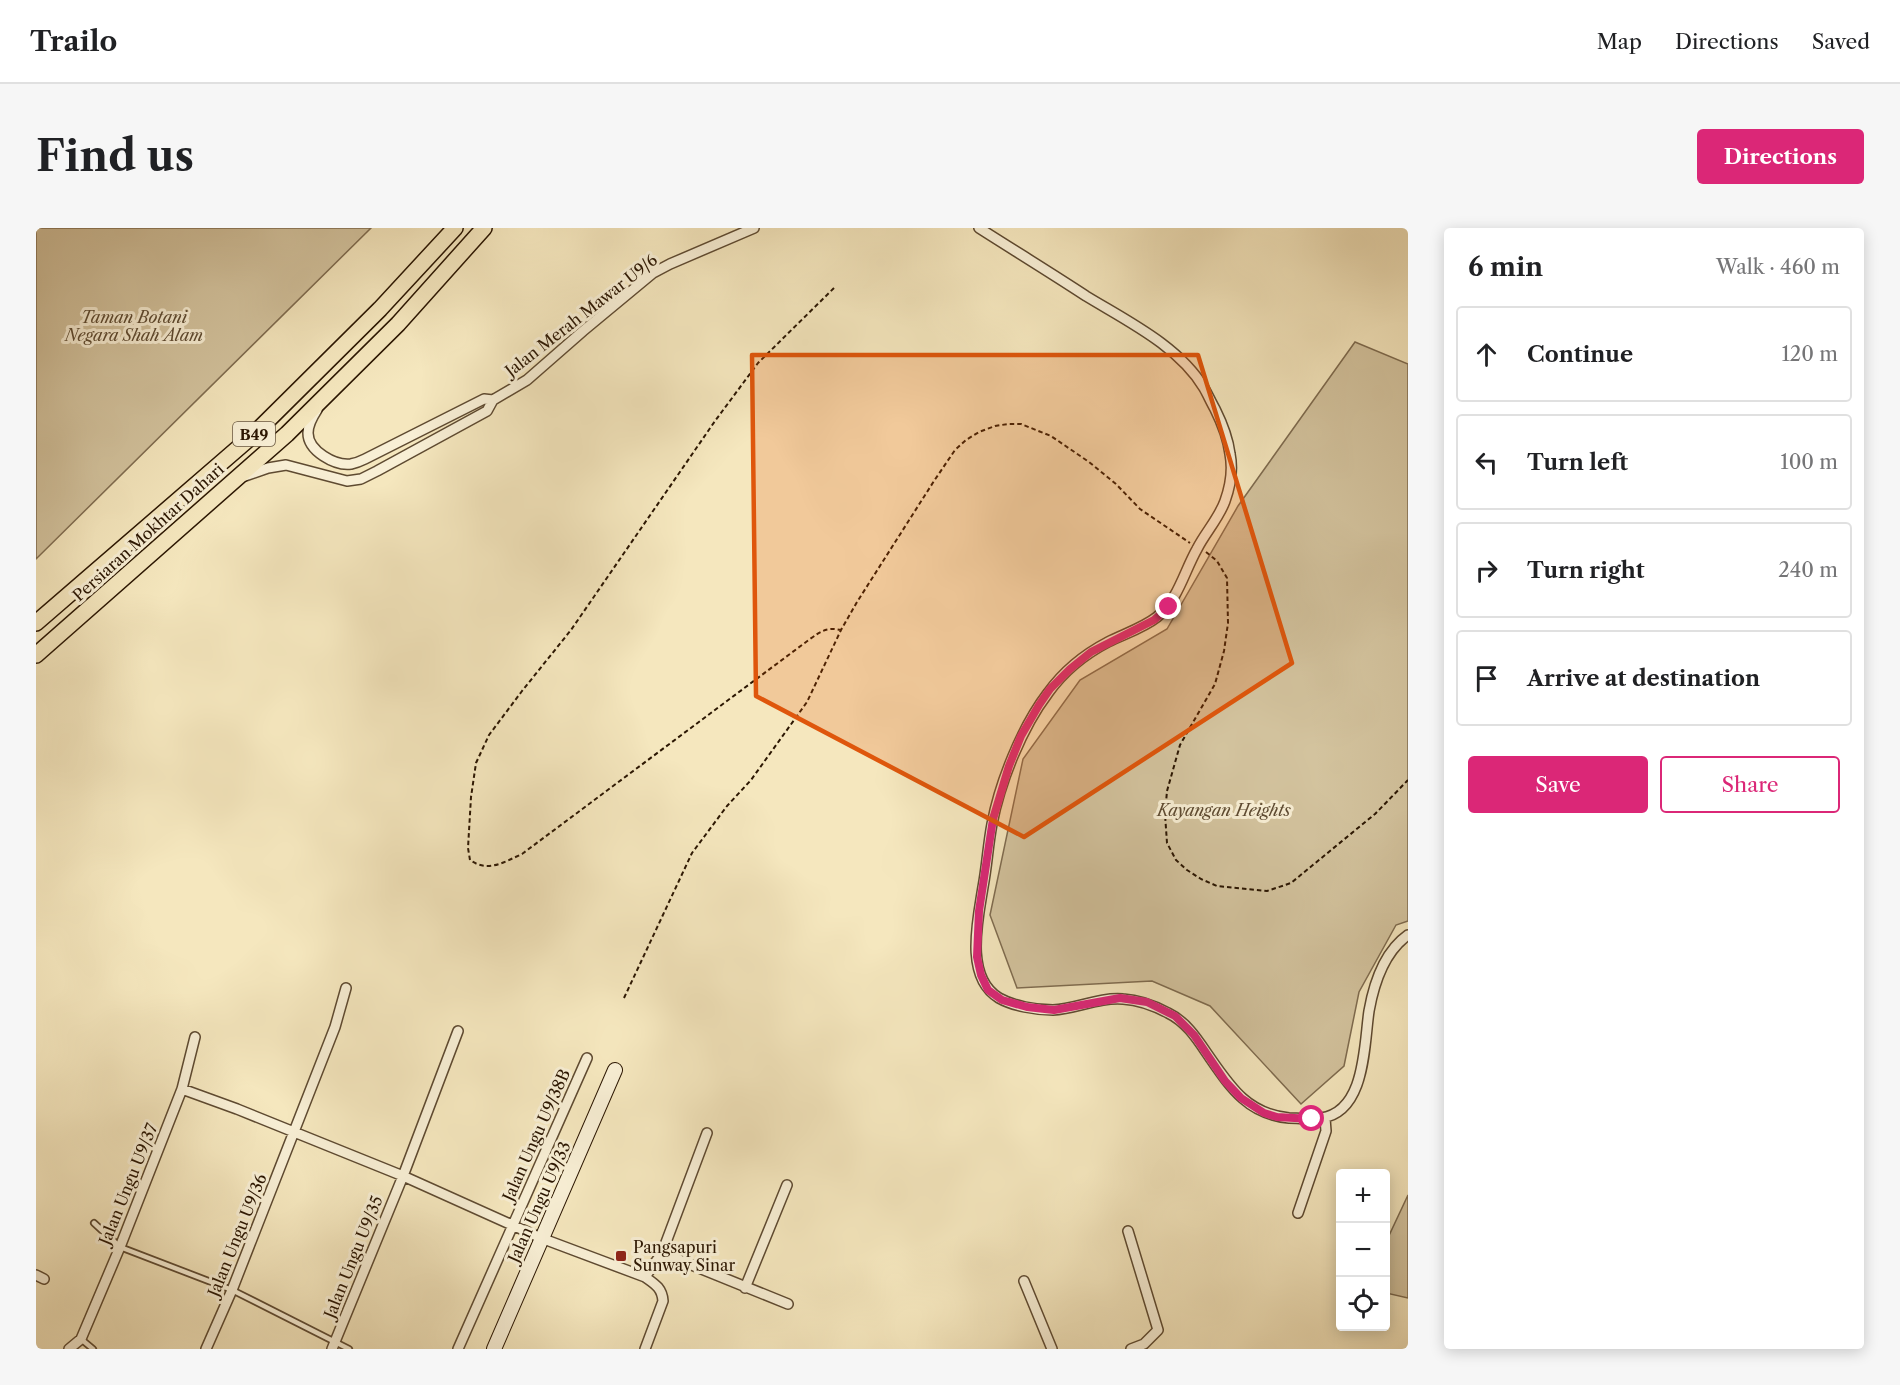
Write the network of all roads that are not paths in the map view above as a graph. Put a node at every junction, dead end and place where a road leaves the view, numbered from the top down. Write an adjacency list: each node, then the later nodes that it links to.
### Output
1 (455, 228): 8 (main road, Persiaran Mokhtar Dahari / B49)
2 (484, 228): 5 (main road, Persiaran Mokhtar Dahari / B49)
3 (754, 228): 6 (street, Jalan Merah Mawar U9/6)
4 (979, 228): 17 (street)
5 (322, 399): 6 (street, Jalan Merah Mawar U9/6); 7 (main road, Persiaran Mokhtar Dahari / B49)
6 (493, 400): 7 (street, Jalan Merah Mawar U9/6)
7 (233, 481): 9 (main road, Persiaran Mokhtar Dahari / B49)
8 (36, 623)
9 (36, 655)
10 (1408, 935): 17 (street)
11 (346, 988): 18 (street, Jalan Ungu U9/36)
12 (458, 1031): 20 (street, Jalan Ungu U9/35)
13 (195, 1037): 16 (street, Jalan Ungu U9/37)
14 (586, 1058): 24 (street, Jalan Ungu U9/38B)
15 (615, 1070): 26 (street, Jalan Ungu U9/33)
16 (182, 1089): 18 (street); 27 (street, Jalan Ungu U9/37)
17 (1325, 1118): 22 (street)
18 (294, 1132): 20 (street); 32 (street, Jalan Ungu U9/36)
19 (707, 1133): 28 (street)
20 (403, 1176): 24 (street); 35 (street, Jalan Ungu U9/35)
21 (787, 1185): 31 (street)
22 (1298, 1213)
23 (94, 1223): 27 (lane)
24 (513, 1224): 26 (street); 40 (street, Jalan Ungu U9/38B)
25 (1128, 1231): 44 (street)
26 (541, 1238): 29 (street); 41 (street, Jalan Ungu U9/33)
27 (120, 1247): 32 (lane); 34 (street, Jalan Ungu U9/37)
28 (662, 1253): 29 (street); 31 (street)
29 (645, 1277): 42 (street)
30 (1024, 1281): 43 (street)
31 (745, 1288): 33 (street)
32 (232, 1290): 35 (lane); 38 (street, Jalan Ungu U9/36)
33 (788, 1304)
34 (81, 1339): 36 (street); 37 (lane)
35 (333, 1346): 39 (lane)
36 (69, 1349)
37 (93, 1349)
38 (206, 1349)
39 (350, 1349)
40 (458, 1349)
41 (494, 1349)
42 (645, 1349)
43 (1052, 1349)
44 (1131, 1349)

